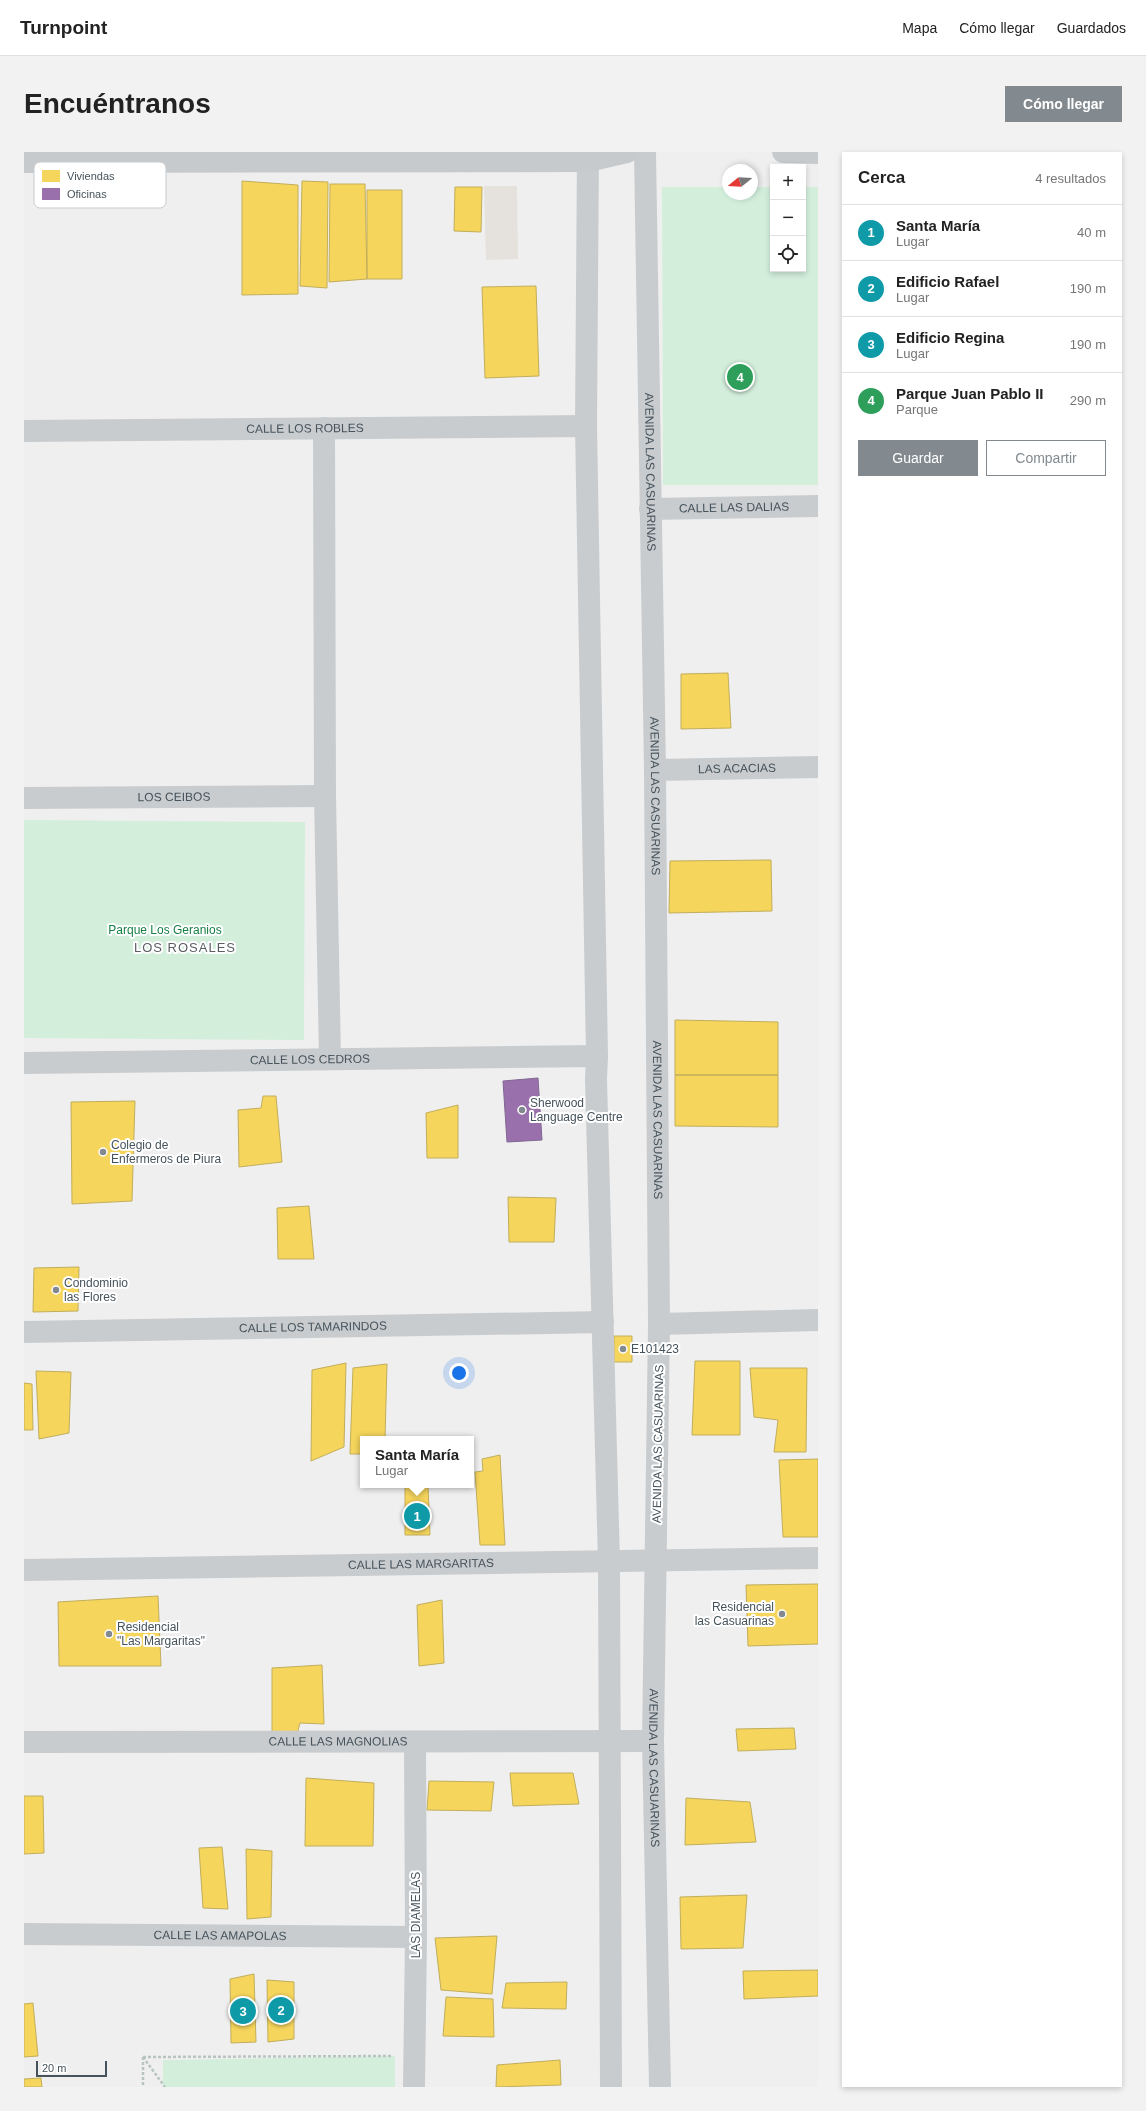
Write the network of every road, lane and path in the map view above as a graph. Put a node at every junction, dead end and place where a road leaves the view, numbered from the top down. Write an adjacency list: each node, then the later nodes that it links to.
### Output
1 (627, 152): 5 (main road)
2 (645, 152): 11 (street, AVENIDA LAS CASUARINAS)
3 (784, 152): 4 (main road)
4 (818, 153)
5 (588, 157): 6 (main road); 7 (street)
6 (24, 162)
7 (586, 426): 8 (street, CALLE LOS ROBLES); 16 (street)
8 (324, 428): 9 (street, CALLE LOS ROBLES); 14 (street)
9 (24, 431)
10 (818, 506): 11 (street, CALLE LAS DALIAS)
11 (650, 509): 13 (street, AVENIDA LAS CASUARINAS)
12 (818, 767): 13 (street, LAS ACACIAS)
13 (655, 770): 21 (street, AVENIDA LAS CASUARINAS)
14 (325, 796): 15 (street, LOS CEIBOS); 17 (street)
15 (24, 798)
16 (597, 1056): 17 (street, CALLE LOS CEDROS); 20 (street)
17 (330, 1059): 18 (street, CALLE LOS CEDROS)
18 (24, 1063)
19 (818, 1320): 21 (street)
20 (603, 1322): 22 (street, CALLE LOS TAMARINDOS); 25 (street)
21 (659, 1324): 24 (street, AVENIDA LAS CASUARINAS)
22 (24, 1332)
23 (818, 1558): 24 (street, CALLE LAS MARGARITAS)
24 (657, 1561): 25 (street, CALLE LAS MARGARITAS); 27 (street, AVENIDA LAS CASUARINAS)
25 (609, 1562): 26 (street, CALLE LAS MARGARITAS); 30 (street)
26 (24, 1570)
27 (653, 1741): 30 (street, CALLE LAS MAGNOLIAS); 39 (street, AVENIDA LAS CASUARINAS)
28 (24, 1742): 29 (street, CALLE LAS MAGNOLIAS)
29 (415, 1742): 30 (street, CALLE LAS MAGNOLIAS); 32 (street, LAS DIAMELAS)
30 (609, 1742): 38 (street)
31 (24, 1934): 32 (street, CALLE LAS AMAPOLAS)
32 (416, 1937): 37 (street, LAS DIAMELAS)
33 (394, 2056): 34 (path)
34 (143, 2057): 35 (path); 36 (path)
35 (143, 2087)
36 (166, 2087)
37 (414, 2087)
38 (611, 2087)
39 (660, 2087)

